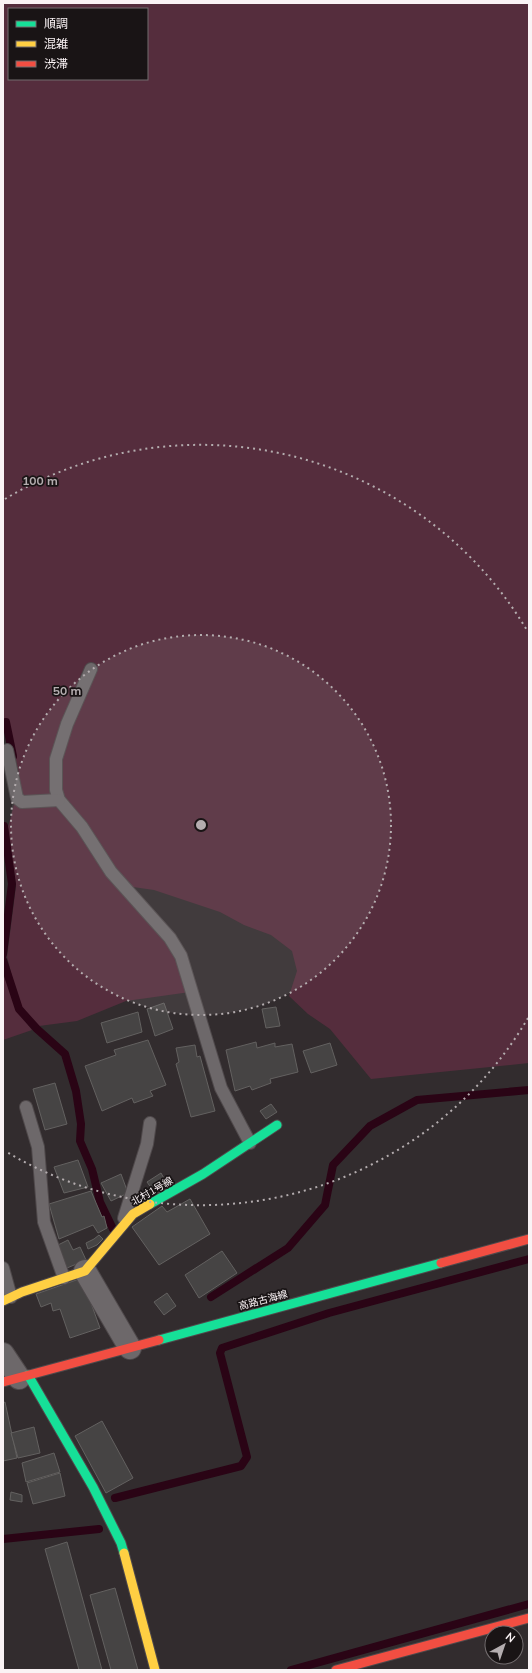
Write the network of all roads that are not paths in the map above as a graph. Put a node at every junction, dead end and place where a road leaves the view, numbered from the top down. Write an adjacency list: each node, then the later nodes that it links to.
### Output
1 (91, 669): 3 (lane)
2 (7, 750): 3 (lane)
3 (59, 800): 7 (lane)
4 (26, 1107): 12 (lane)
5 (150, 1123): 8 (lane)
6 (277, 1125): 7 (street, 北村1号線)
7 (250, 1142): 8 (street, 北村1号線)
8 (122, 1227): 11 (street, 北村1号線)
9 (529, 1239): 14 (street, 高路古海線)
10 (3, 1268): 13 (lane)
11 (85, 1271): 12 (street); 14 (street)
12 (64, 1278): 13 (street)
13 (7, 1299)
14 (130, 1348): 16 (street, 高路古海線)
15 (3, 1354): 16 (street)
16 (17, 1378): 18 (street)
17 (529, 1618): 19 (street)
18 (155, 1670)
19 (336, 1670)

